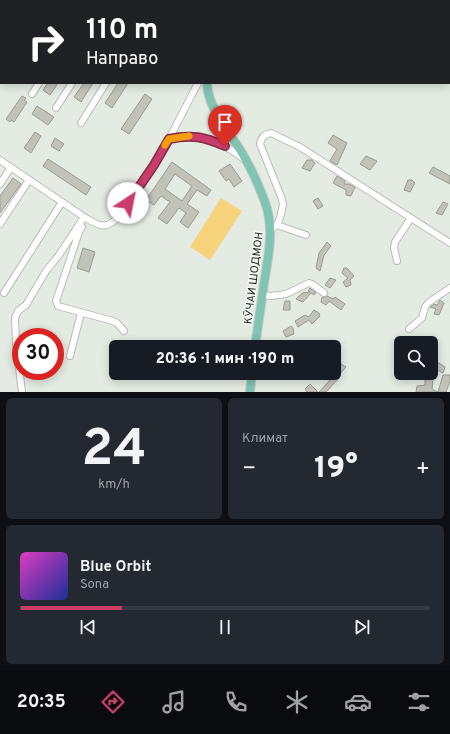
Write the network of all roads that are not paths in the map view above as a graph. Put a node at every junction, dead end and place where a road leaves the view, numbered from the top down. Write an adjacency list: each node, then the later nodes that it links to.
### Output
1 (38, 84): 6 (street)
2 (71, 84): 7 (street)
3 (105, 84): 8 (street)
4 (197, 84): 9 (street)
5 (207, 84): 11 (main road, КӮЧАИ ШОДМОН)
6 (32, 94)
7 (56, 108)
8 (81, 123)
9 (169, 139): 11 (street); 16 (street)
10 (0, 160): 12 (street)
11 (248, 163): 19 (main road, КӮЧАИ ШОДМОН)
12 (11, 167): 13 (street); 14 (street)
13 (29, 180): 15 (street); 18 (street)
14 (0, 184)
15 (62, 202): 16 (street); 24 (street)
16 (85, 218): 27 (street); 33 (street)
17 (411, 218): 19 (street); 21 (street); 22 (street)
18 (0, 224)
19 (274, 227): 20 (street); 26 (main road, КӮЧАИ ШОДМОН)
20 (306, 235)
21 (450, 243)
22 (397, 261)
23 (450, 288): 28 (street)
24 (4, 292)
25 (324, 293): 26 (street)
26 (262, 295): 30 (main road, КӮЧАИ ШОДМОН)
27 (82, 313): 29 (street); 31 (street)
28 (409, 329)
29 (124, 331)
30 (256, 340)
31 (70, 356)
32 (251, 380): 34 (main road)
33 (22, 392)
34 (250, 392)

